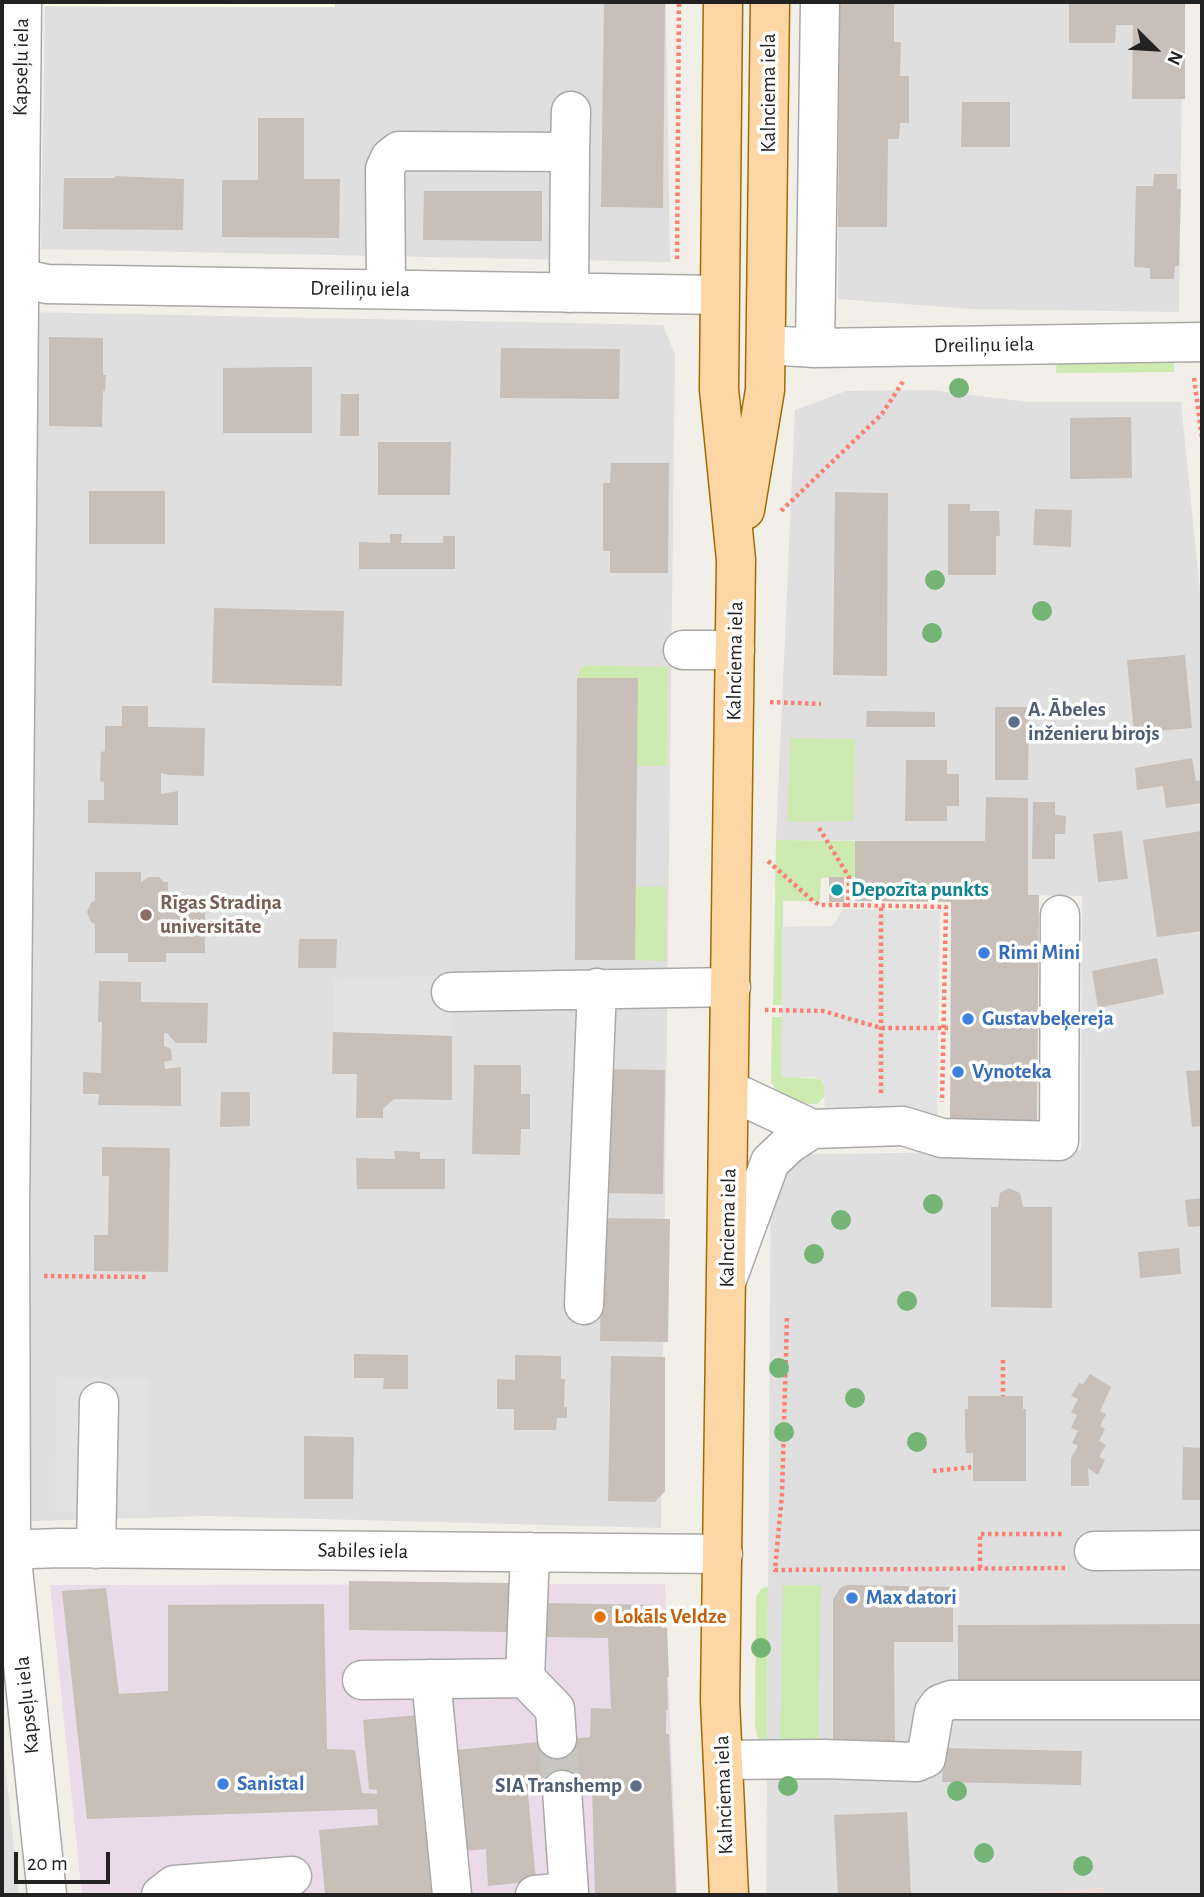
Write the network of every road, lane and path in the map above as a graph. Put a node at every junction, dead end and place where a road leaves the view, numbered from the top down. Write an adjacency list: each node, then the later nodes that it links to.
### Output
1 (22, 2): 8 (street, Kapseļu iela)
2 (679, 2): 11 (path)
3 (723, 2): 12 (main road, Kalnciema iela)
4 (770, 2): 13 (main road, Kalnciema iela)
5 (820, 2): 14 (street)
6 (571, 111): 7 (street)
7 (570, 152): 9 (street); 10 (street)
8 (10, 276): 9 (street, Dreiliņu iela); 40 (street, Kapseļu iela)
9 (386, 289): 10 (street, Dreiliņu iela)
10 (569, 293): 11 (street, Dreiliņu iela)
11 (677, 294): 12 (street, Dreiliņu iela)
12 (719, 295): 19 (main road, Kalnciema iela)
13 (766, 345): 14 (street, Dreiliņu iela); 19 (main road, Kalnciema iela)
14 (815, 348): 15 (street, Dreiliņu iela)
15 (1198, 360): 17 (path)
16 (905, 378): 18 (path)
17 (1202, 438)
18 (780, 512)
19 (736, 560): 21 (main road, Kalnciema iela)
20 (683, 650): 21 (street)
21 (735, 650): 29 (main road, Kalnciema iela)
22 (770, 702): 23 (path)
23 (821, 705)
24 (818, 828): 26 (path)
25 (768, 861): 26 (path)
26 (848, 905): 27 (path)
27 (881, 905): 33 (path); 35 (path)
28 (1060, 915): 39 (street)
29 (731, 987): 30 (street); 36 (main road, Kalnciema iela)
30 (597, 988): 31 (street); 43 (street)
31 (451, 992)
32 (765, 1010): 33 (path)
33 (881, 1028): 35 (path); 37 (path)
34 (950, 1028): 35 (path)
35 (943, 1029): 39 (path)
36 (729, 1090): 38 (street); 42 (main road, Kalnciema iela)
37 (881, 1127): 38 (street); 39 (street)
38 (812, 1129): 42 (street)
39 (942, 1138)
40 (12, 1275): 41 (path); 51 (street, Kapseļu iela)
41 (148, 1277)
42 (727, 1280): 55 (main road, Kalnciema iela)
43 (583, 1305)
44 (787, 1318): 56 (path)
45 (1003, 1360): 46 (path)
46 (1003, 1396)
47 (99, 1402): 50 (street)
48 (974, 1467): 49 (path)
49 (933, 1471)
50 (96, 1549): 51 (street, Sabiles iela); 53 (street, Sabiles iela)
51 (6, 1550): 65 (street, Kapseļu iela)
52 (1202, 1550): 54 (street)
53 (530, 1552): 55 (street, Sabiles iela); 57 (street)
54 (1094, 1552): 56 (path); 56 (path)
55 (723, 1554): 62 (main road, Kalnciema iela)
56 (980, 1568)
57 (525, 1678): 58 (street); 61 (street)
58 (431, 1679): 59 (street); 67 (street)
59 (362, 1681)
60 (1202, 1699): 62 (street)
61 (557, 1739)
62 (723, 1760): 69 (main road, Kalnciema iela)
63 (562, 1790): 68 (street)
64 (292, 1876): 66 (street)
65 (47, 1895)
66 (161, 1895)
67 (452, 1895)
68 (535, 1895)
69 (729, 1895)

